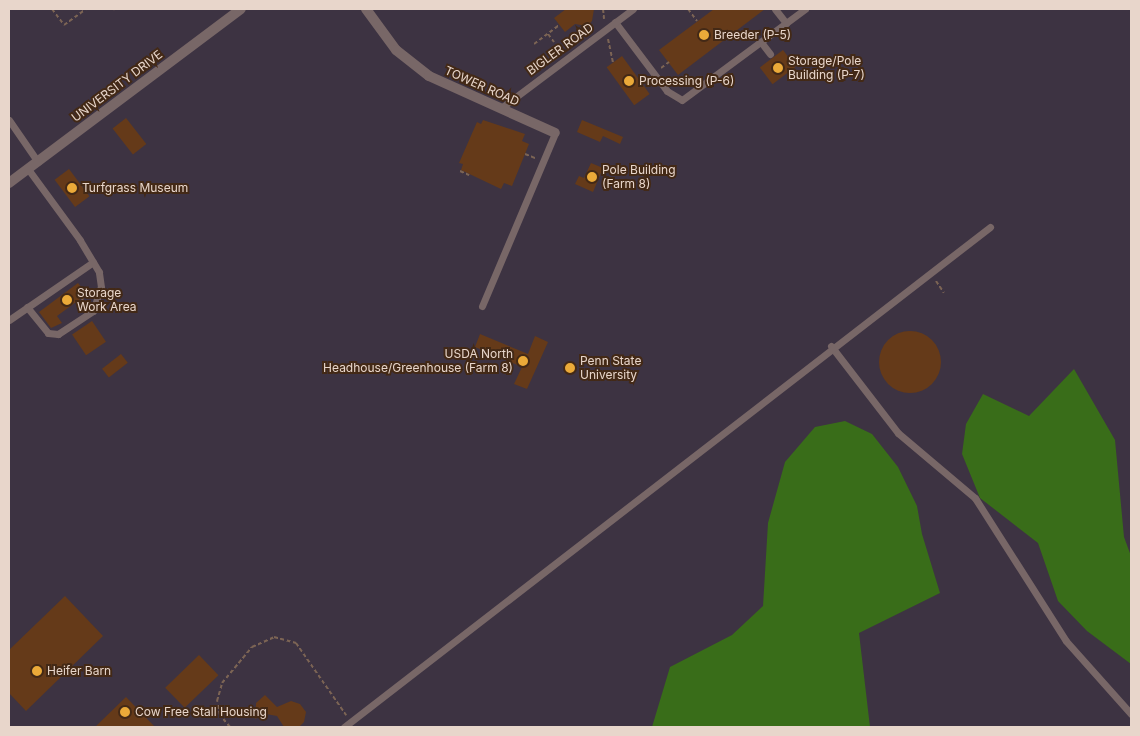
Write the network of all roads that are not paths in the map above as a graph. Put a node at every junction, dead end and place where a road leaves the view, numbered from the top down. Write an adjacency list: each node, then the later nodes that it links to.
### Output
1 (241, 9): 13 (street, UNIVERSITY DRIVE)
2 (366, 9): 10 (street, TOWER ROAD)
3 (632, 9): 6 (lane, BIGLER ROAD)
4 (775, 9): 7 (lane)
5 (805, 9): 7 (lane)
6 (615, 22): 8 (lane); 10 (lane, BIGLER ROAD)
7 (786, 23): 8 (lane)
8 (762, 42): 9 (lane)
9 (770, 54)
10 (501, 108): 12 (street, TOWER ROAD)
11 (9, 120): 13 (lane)
12 (555, 133): 18 (lane)
13 (38, 162): 14 (street, UNIVERSITY DRIVE)
14 (28, 168): 15 (street, UNIVERSITY DRIVE); 17 (lane)
15 (9, 183)
16 (990, 226): 21 (lane)
17 (93, 262): 19 (lane); 19 (lane)
18 (482, 306)
19 (27, 307): 20 (lane)
20 (9, 320)
21 (831, 346): 22 (lane); 23 (lane)
22 (1131, 714)
23 (344, 727)

